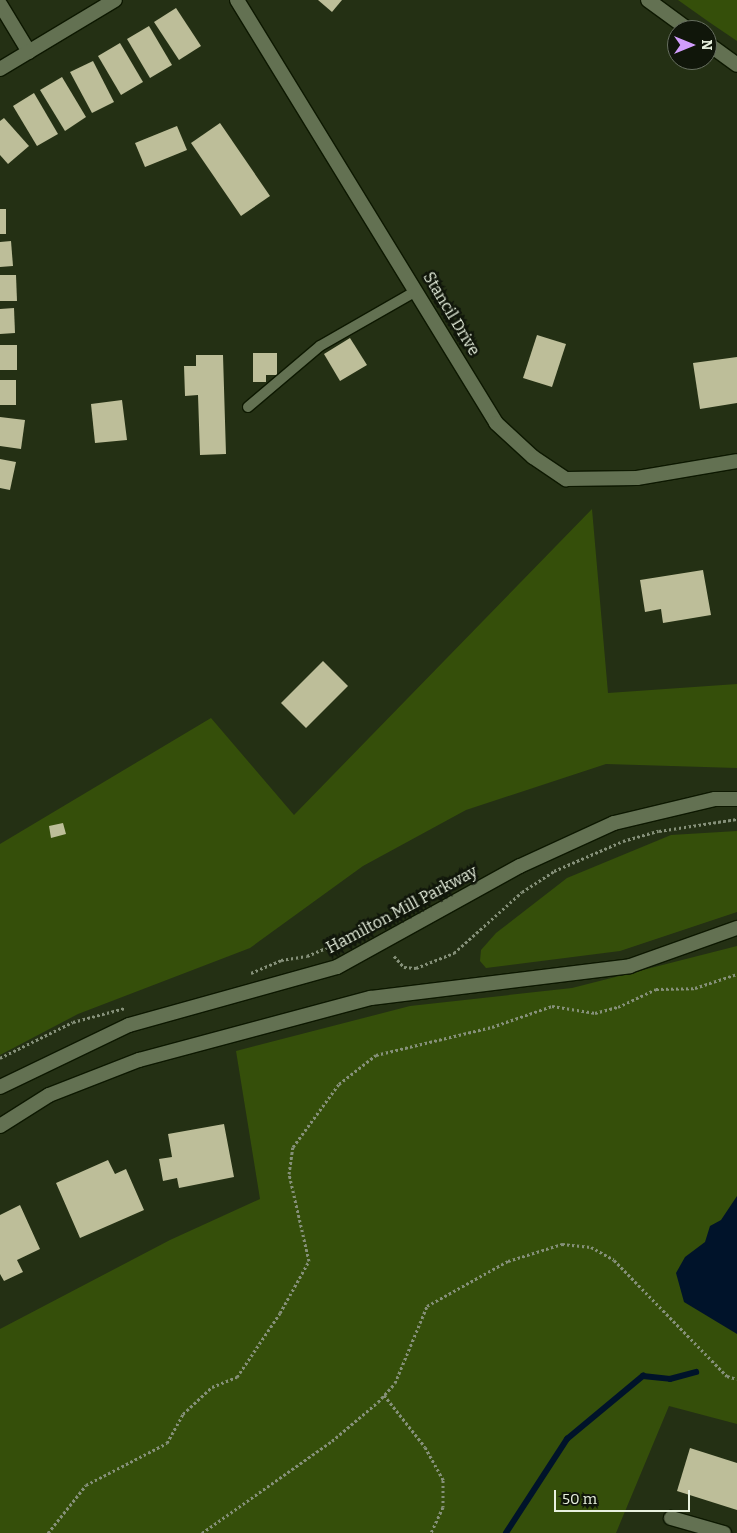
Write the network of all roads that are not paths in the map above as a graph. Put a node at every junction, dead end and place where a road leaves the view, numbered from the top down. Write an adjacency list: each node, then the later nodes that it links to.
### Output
1 (115, 0): 7 (street)
2 (238, 0): 10 (street, Stancil Drive)
3 (648, 0): 5 (street)
4 (0, 4): 7 (street)
5 (675, 20)
6 (717, 50): 8 (street)
7 (29, 52): 9 (street)
8 (737, 65)
9 (0, 69)
10 (416, 291): 11 (lane); 12 (street, Stancil Drive)
11 (248, 407)
12 (737, 461)
13 (737, 799): 15 (street, Hamilton Mill Parkway)
14 (737, 928): 16 (street)
15 (0, 1088)
16 (0, 1126)
17 (671, 1518): 18 (street)
18 (724, 1533)

